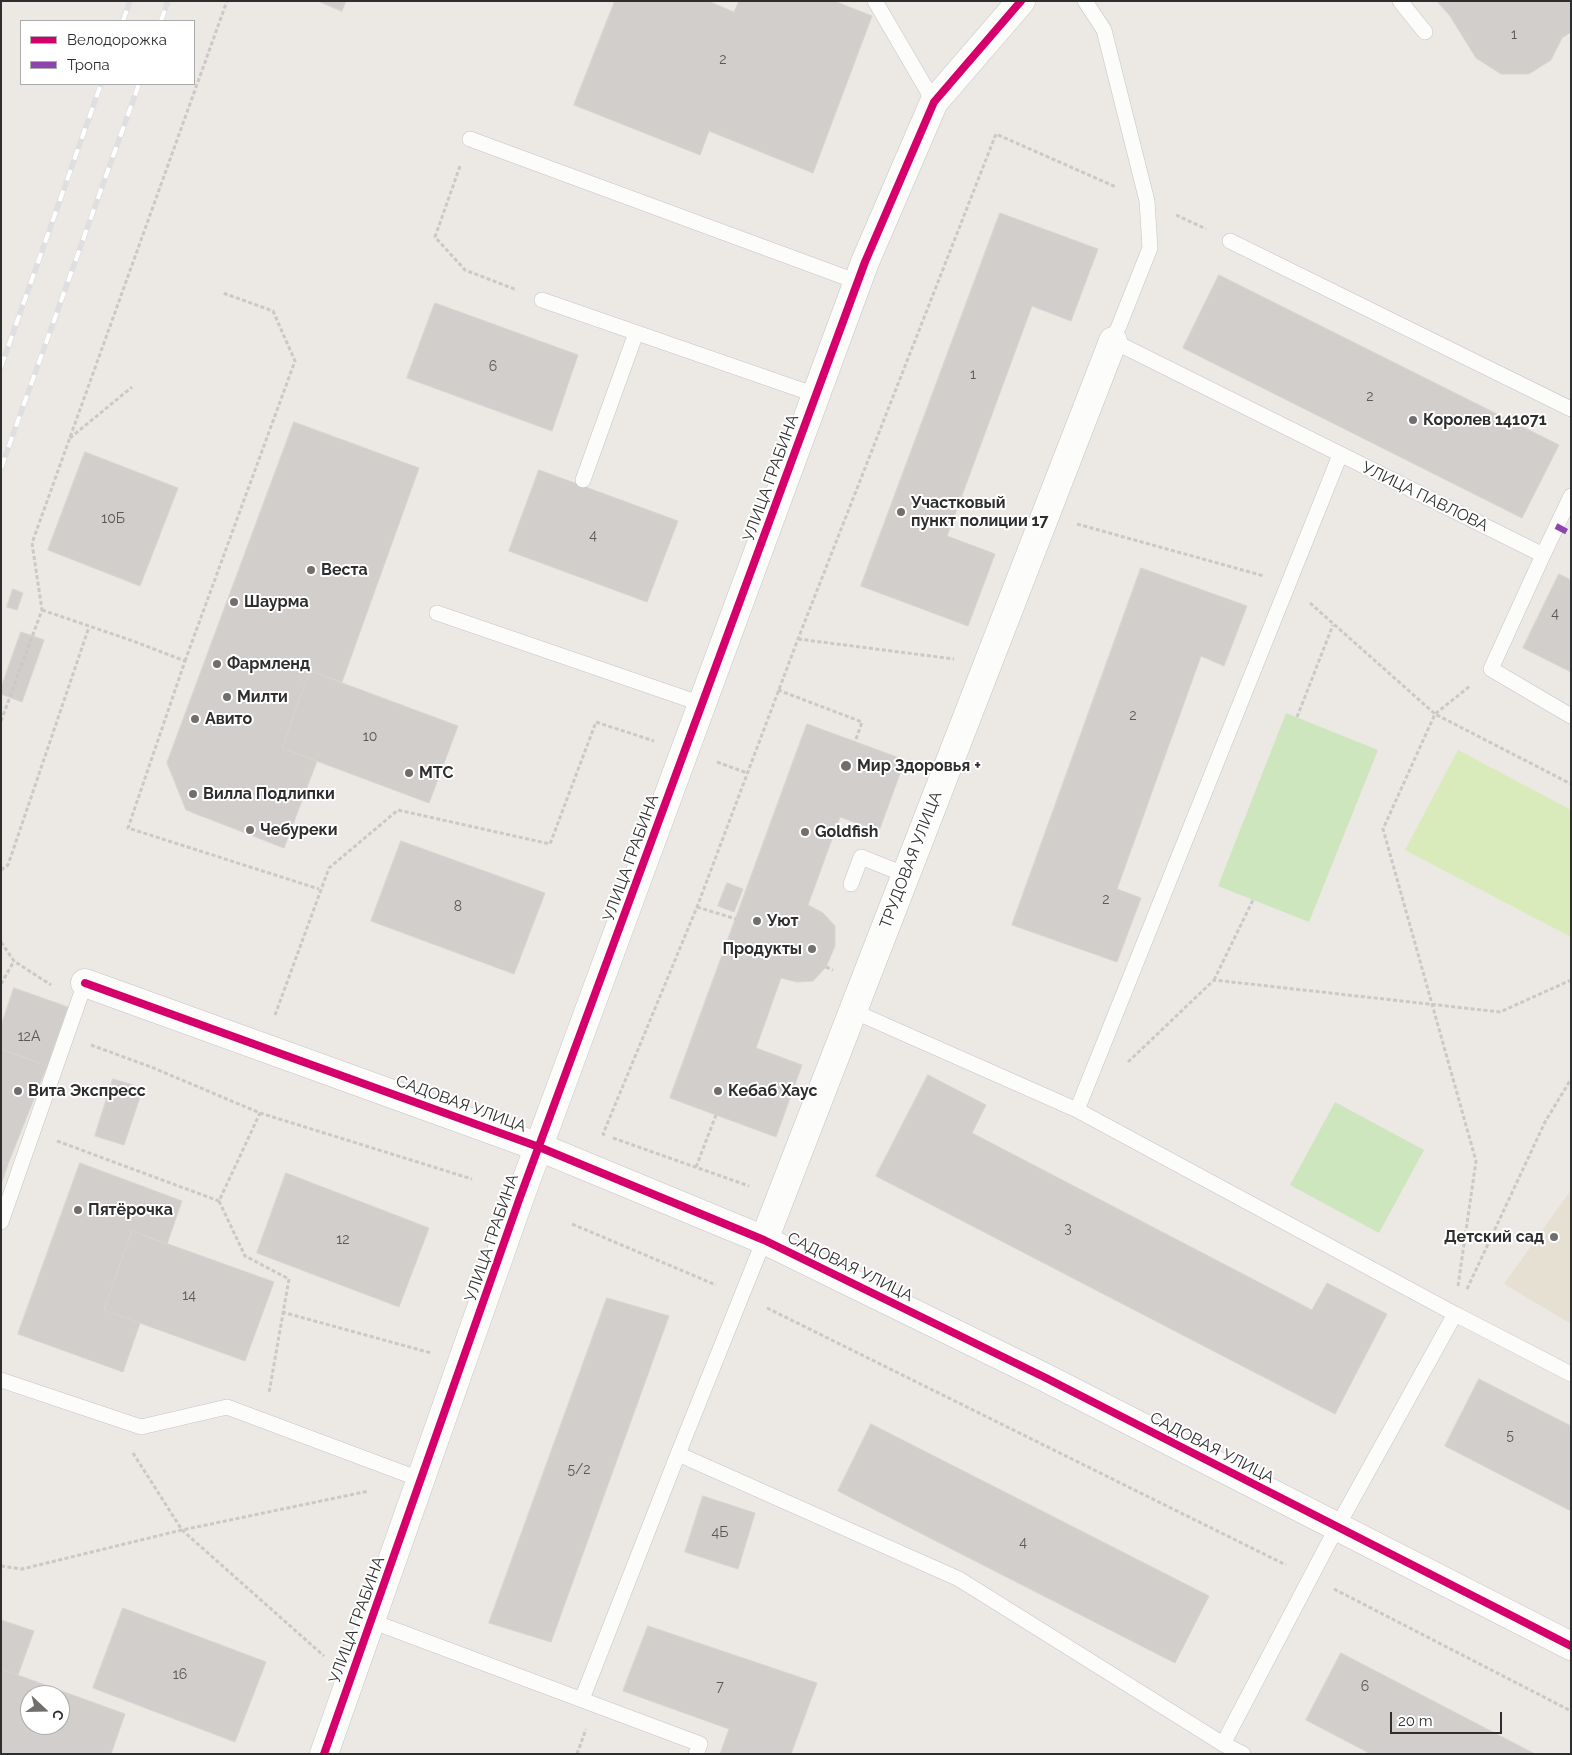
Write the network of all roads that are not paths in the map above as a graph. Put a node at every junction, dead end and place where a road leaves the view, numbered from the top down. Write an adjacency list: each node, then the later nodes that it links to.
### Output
1 (875, 1): 6 (lane)
2 (1021, 1): 6 (street, УЛИЦА ГРАБИНА)
3 (1084, 1): 12 (lane)
4 (1400, 1): 5 (lane)
5 (1425, 32)
6 (934, 102): 9 (street, УЛИЦА ГРАБИНА)
7 (470, 139): 9 (lane)
8 (1230, 240): 14 (lane)
9 (858, 282): 13 (street, УЛИЦА ГРАБИНА)
10 (542, 300): 11 (lane)
11 (636, 333): 13 (lane); 16 (lane)
12 (1113, 341): 15 (lane, УЛИЦА ПАВЛОВА); 22 (street, ТРУДОВАЯ УЛИЦА)
13 (816, 395): 20 (street, УЛИЦА ГРАБИНА)
14 (1571, 409)
15 (1340, 456): 18 (lane, УЛИЦА ПАВЛОВА); 26 (lane)
16 (583, 480)
17 (1571, 496): 18 (lane)
18 (1542, 555): 21 (lane)
19 (437, 613): 20 (lane)
20 (702, 704): 27 (street, УЛИЦА ГРАБИНА)
21 (1571, 716)
22 (906, 874): 23 (lane); 25 (street, ТРУДОВАЯ УЛИЦА)
23 (851, 884)
24 (83, 991): 27 (street, САДОВАЯ УЛИЦА); 28 (lane)
25 (853, 1011): 26 (lane); 29 (street, ТРУДОВАЯ УЛИЦА)
26 (1077, 1110): 30 (lane)
27 (539, 1147): 29 (street, САДОВАЯ УЛИЦА); 34 (street, УЛИЦА ГРАБИНА)
28 (1, 1222)
29 (764, 1240): 33 (lane); 35 (street, САДОВАЯ УЛИЦА)
30 (1455, 1314): 31 (lane); 35 (lane)
31 (1571, 1374)
32 (1, 1380): 34 (lane)
33 (678, 1454): 38 (lane); 39 (lane)
34 (422, 1480): 36 (street, УЛИЦА ГРАБИНА)
35 (1337, 1527): 37 (street, САДОВАЯ УЛИЦА); 39 (lane)
36 (371, 1621): 38 (lane); 40 (street, УЛИЦА ГРАБИНА)
37 (1571, 1646)
38 (582, 1699): 41 (lane)
39 (1224, 1744): 42 (lane)
40 (324, 1754)
41 (696, 1754)
42 (1243, 1754)

